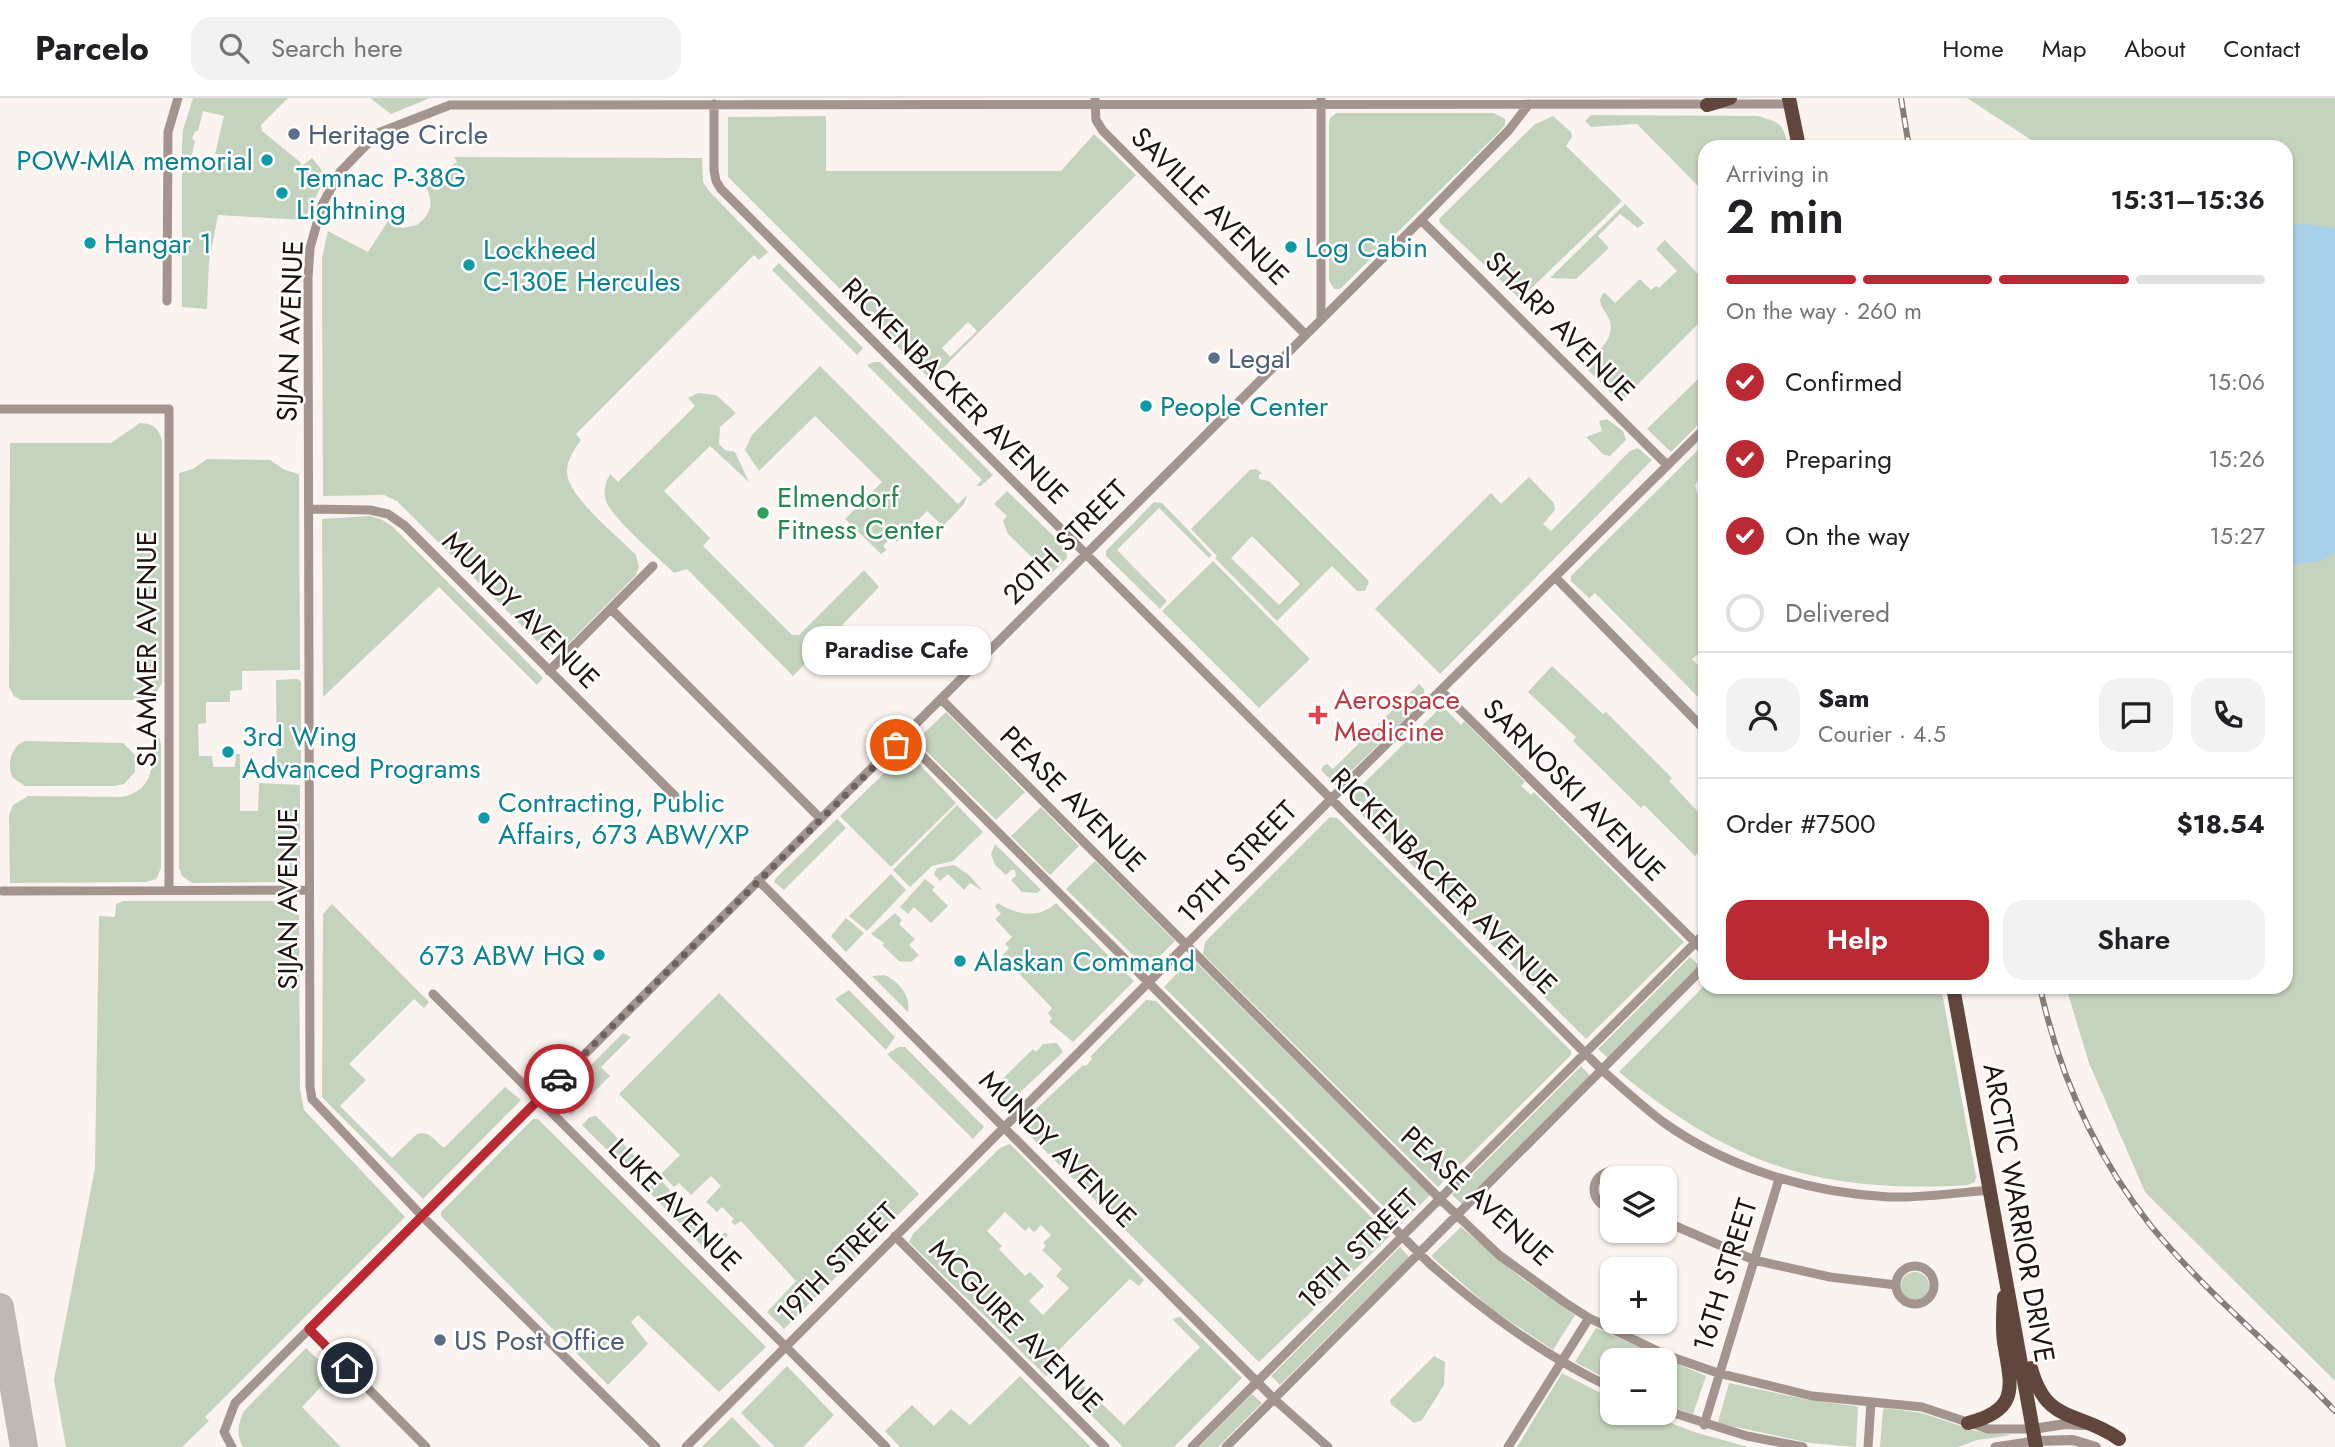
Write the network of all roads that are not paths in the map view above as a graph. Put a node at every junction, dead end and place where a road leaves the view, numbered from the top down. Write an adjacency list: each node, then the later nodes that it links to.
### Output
1 (178, 98): 12 (street)
2 (1730, 98): 9 (main road)
3 (615, 101): 7 (street, SIJAN AVENUE); 18 (street, SIJAN AVENUE)
4 (1095, 101): 6 (street, SIJAN AVENUE); 7 (street, SIJAN AVENUE); 14 (street, SAVILLE AVENUE)
5 (1789, 101): 9 (street, SIJAN AVENUE); 10 (main road)
6 (1321, 102): 8 (street, SIJAN AVENUE); 13 (street)
7 (714, 104): 19 (street, RICKENBACKER AVENUE)
8 (1529, 104): 9 (street, SIJAN AVENUE); 11 (street, 20TH STREET)
9 (1707, 105)
10 (1797, 140)
11 (1421, 220): 13 (street, 20TH STREET); 17 (street, SHARP AVENUE)
12 (166, 301)
13 (1321, 318): 14 (street, 20TH STREET)
14 (1305, 334): 19 (street, 20TH STREET)
15 (1, 409): 32 (street, SLAMMER AVENUE)
16 (1698, 435): 17 (street, 19TH STREET)
17 (1667, 465): 21 (street, 19TH STREET)
18 (310, 509): 23 (street, MUNDY AVENUE); 33 (street, SIJAN AVENUE)
19 (1085, 554): 25 (street, 20TH STREET); 29 (street, RICKENBACKER AVENUE)
20 (653, 566): 22 (street)
21 (1555, 577): 24 (street, 19TH STREET); 26 (street)
22 (611, 609): 23 (street); 30 (street)
23 (549, 671): 28 (street, MUNDY AVENUE)
24 (1441, 691): 29 (street, 19TH STREET); 36 (street, SARNOSKI AVENUE)
25 (941, 699): 27 (street, 20TH STREET); 37 (street, PEASE AVENUE)
26 (1698, 723)
27 (904, 738): 30 (street, 20TH STREET); 39 (street)
28 (675, 796)
29 (1330, 800): 37 (street, 19TH STREET); 42 (street, RICKENBACKER AVENUE)
30 (821, 818): 31 (street, 20TH STREET)
31 (758, 880): 44 (street, 20TH STREET); 45 (street, MUNDY AVENUE)
32 (169, 890): 33 (street); 34 (street)
33 (309, 890): 52 (street, SIJAN AVENUE)
34 (2, 891)
35 (1698, 941): 36 (street, 18TH STREET)
36 (1696, 943): 42 (street, 18TH STREET)
37 (1188, 945): 39 (street, 19TH STREET); 49 (street, PEASE AVENUE)
38 (1698, 973): 43 (street, 18TH STREET)
39 (1149, 982): 45 (street, 19TH STREET); 55 (street)
40 (1954, 994): 48 (main road, ARCTIC WARRIOR DRIVE)
41 (433, 995): 44 (street, LUKE AVENUE)
42 (1585, 1054): 43 (street, RICKENBACKER AVENUE); 49 (street, 18TH STREET)
43 (1602, 1070): 47 (street, RICKENBACKER AVENUE); 51 (street, 18TH STREET)
44 (537, 1100): 52 (street, 20TH STREET); 63 (street, LUKE AVENUE)
45 (1005, 1129): 54 (street, 19TH STREET); 66 (street, MUNDY AVENUE)
46 (1600, 1177): 50 (street)
47 (1779, 1179): 48 (street, RICKENBACKER AVENUE); 57 (street, 16TH STREET)
48 (1990, 1189): 58 (main road, ARCTIC WARRIOR DRIVE)
49 (1440, 1199): 51 (street, PEASE AVENUE); 55 (street, 18TH STREET)
50 (1600, 1203)
51 (1458, 1215): 56 (street, 18TH STREET); 61 (street, PEASE AVENUE)
52 (422, 1216): 62 (street, 20TH STREET); 77 (street)
53 (1677, 1227): 57 (street)
54 (895, 1236): 63 (street, 19TH STREET); 80 (street, MCGUIRE AVENUE)
55 (1403, 1236): 56 (street); 66 (street, 18TH STREET)
56 (1420, 1253): 64 (street); 68 (street, 18TH STREET)
57 (1754, 1260): 59 (street); 65 (street, 16TH STREET)
58 (2004, 1267): 60 (main road, ARCTIC WARRIOR DRIVE); 71 (main road)
59 (1896, 1285): 59 (street)
60 (2009, 1293): 73 (main road, ARCTIC WARRIOR DRIVE); 74 (main road)
61 (1589, 1318): 64 (street); 65 (street, PEASE AVENUE)
62 (309, 1329): 75 (street, 20TH STREET); 76 (street)
63 (785, 1347): 78 (street, 19TH STREET); 79 (street, LUKE AVENUE)
64 (1560, 1362): 67 (street); 84 (street)
65 (1718, 1373): 69 (street, PEASE AVENUE); 72 (street, 16TH STREET)
66 (1258, 1381): 68 (street, MUNDY AVENUE); 81 (street, 18TH STREET)
67 (1600, 1382)
68 (1274, 1399): 82 (street, 18TH STREET); 83 (street, MUNDY AVENUE)
69 (1871, 1402): 71 (street, PEASE AVENUE); 86 (street)
70 (1677, 1415): 72 (street)
71 (1968, 1423): 73 (street, PEASE AVENUE)
72 (1704, 1424): 85 (street)
73 (2035, 1439): 74 (street, PEASE AVENUE); 87 (street, PEASE AVENUE); 88 (street, PEASE AVENUE)
74 (2124, 1443)
75 (232, 1447)
76 (426, 1447)
77 (656, 1447)
78 (685, 1447)
79 (886, 1447)
80 (1105, 1447)
81 (1192, 1447)
82 (1226, 1447)
83 (1328, 1447)
84 (1508, 1447)
85 (1803, 1447)
86 (1868, 1447)
87 (1995, 1447)
88 (2096, 1447)

